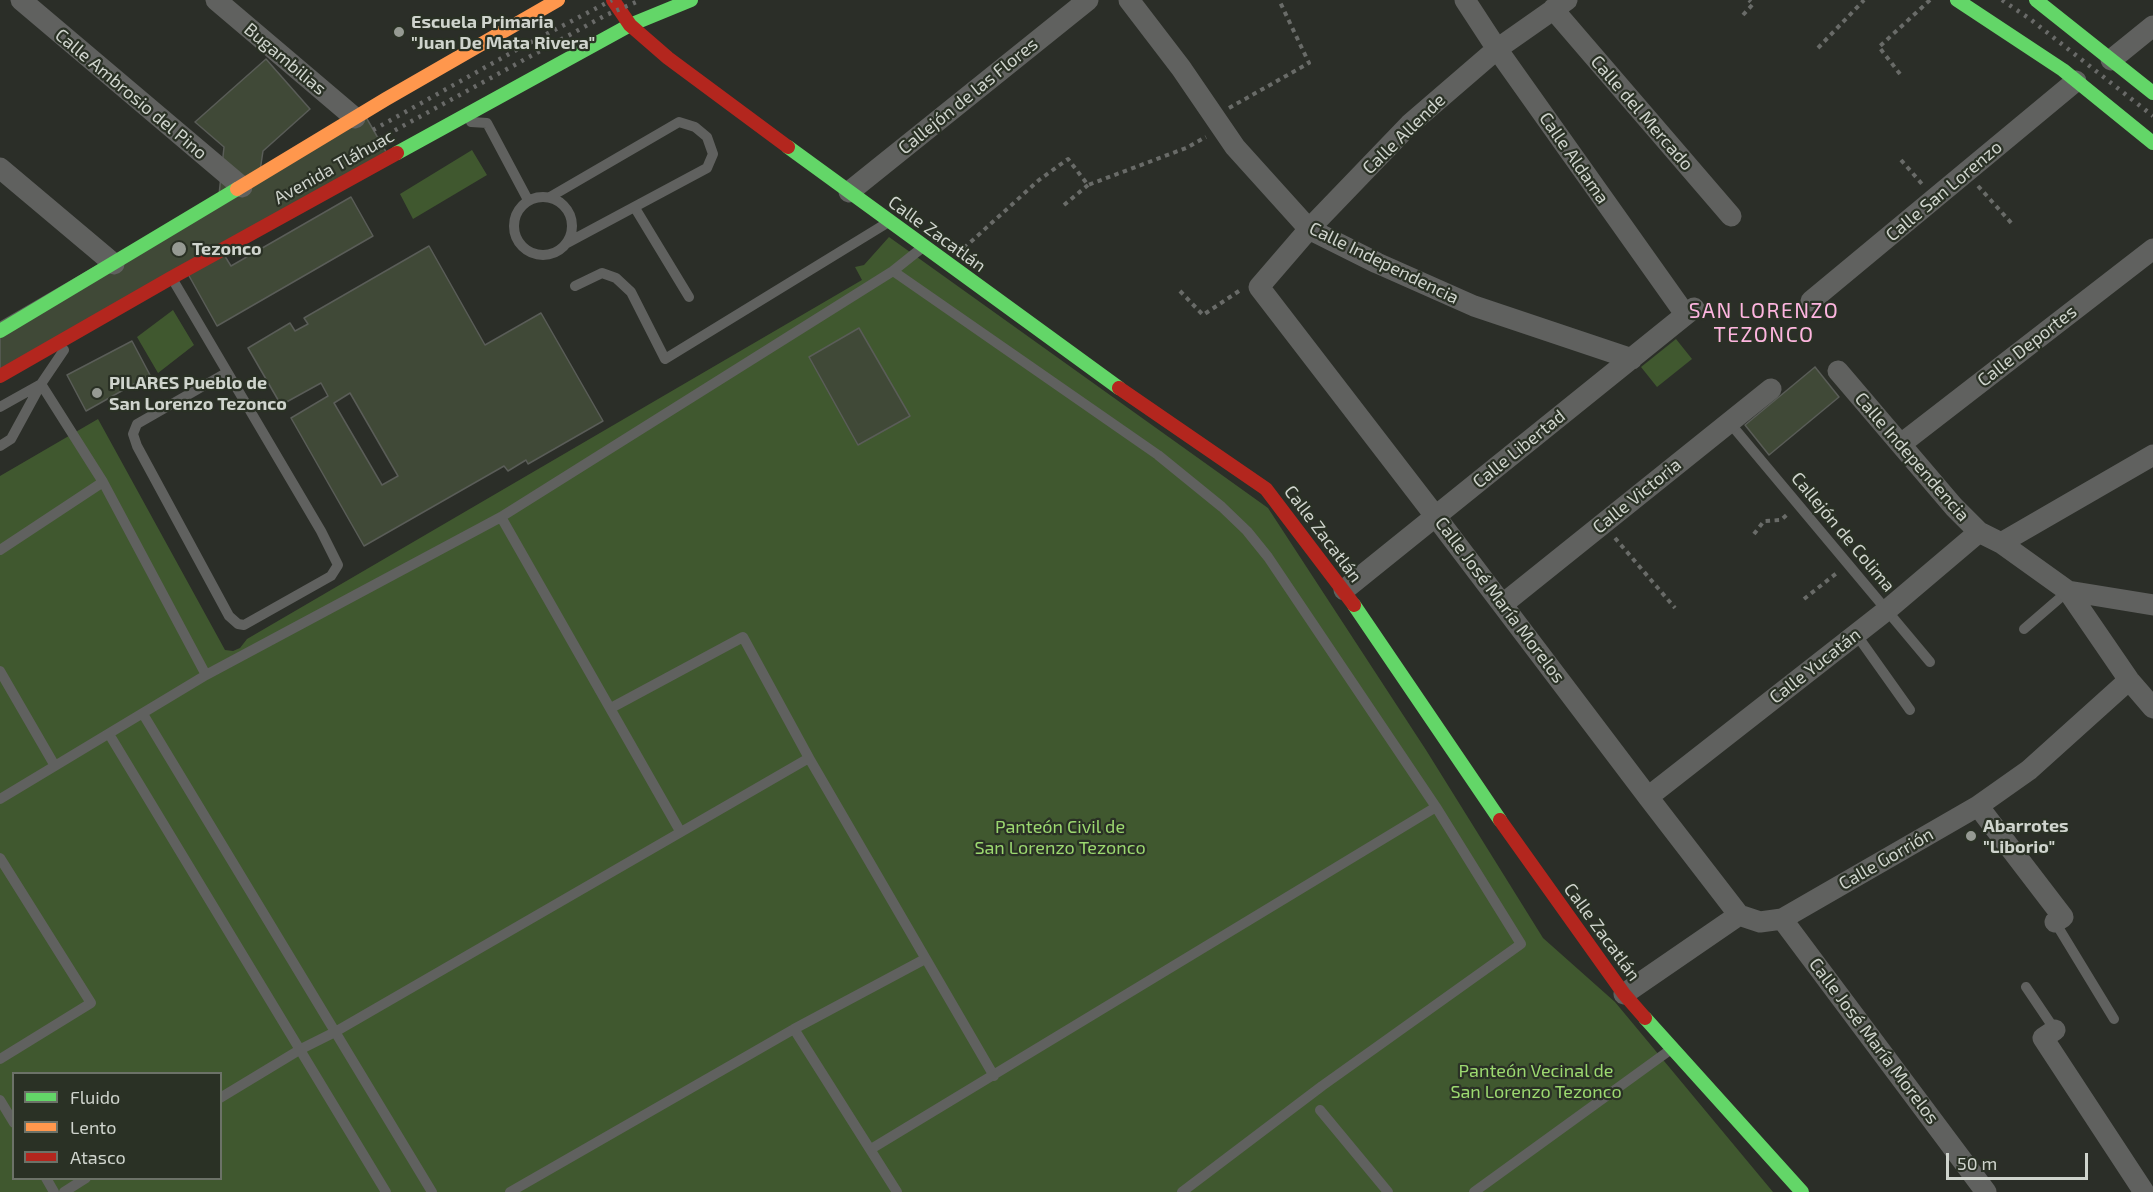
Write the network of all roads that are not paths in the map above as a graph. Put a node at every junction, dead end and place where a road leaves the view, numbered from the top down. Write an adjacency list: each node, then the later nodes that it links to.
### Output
1 (21, 0): 22 (street, Calle Ambrosio del Pino)
2 (216, 0): 18 (street, Bugambilias)
3 (558, 0): 18 (main road, Avenida Tláhuac)
4 (614, 0): 12 (main road, Calle Zacatlán)
5 (691, 0): 12 (main road, Avenida Tláhuac)
6 (1088, 0): 23 (street, Callejón de las Flores)
7 (1129, 0): 29 (street, Calle Independencia)
8 (1465, 0): 14 (street, Calle Aldama)
9 (1957, 0): 16 (main road)
10 (2037, 0): 15 (main road)
11 (1560, 5): 14 (street, Calle Allende); 27 (street, Calle del Mercado)
12 (630, 25): 19 (main road, Avenida Tláhuac); 23 (main road, Calle Zacatlán)
13 (2153, 26): 15 (street)
14 (1497, 49): 29 (street, Calle Allende); 40 (street, Calle Aldama)
15 (2110, 60): 17 (main road)
16 (2076, 81): 20 (main road); 39 (street, Calle San Lorenzo)
17 (2153, 93)
18 (355, 118): 22 (main road, Avenida Tláhuac)
19 (453, 122): 25 (lane); 35 (main road, Avenida Tláhuac)
20 (2153, 142)
21 (0, 168): 33 (street)
22 (242, 187): 33 (main road, Avenida Tláhuac)
23 (849, 192): 28 (main road, Calle Zacatlán)
24 (550, 197): 25 (lane); 26 (lane); 30 (lane)
25 (528, 200): 30 (lane)
26 (635, 208): 30 (lane); 38 (lane)
27 (1731, 216)
28 (890, 221): 31 (main road, Calle Zacatlán); 36 (lane)
29 (1309, 229): 37 (street, Calle Allende); 43 (street, Calle Independencia)
30 (567, 243)
31 (924, 246): 34 (lane); 60 (main road, Calle Zacatlán)
32 (2153, 249): 51 (street, Calle Deportes)
33 (114, 264): 41 (main road, Avenida Tláhuac)
34 (893, 271): 55 (lane); 81 (lane)
35 (171, 278): 42 (main road, Avenida Tláhuac); 45 (lane)
36 (575, 286)
37 (1259, 287): 56 (street, Calle José María Morelos)
38 (689, 297)
39 (1811, 301)
40 (1690, 311): 43 (street, Calle Libertad)
41 (0, 331)
42 (74, 334): 46 (main road, Avenida Tláhuac); 47 (lane)
43 (1632, 359): 56 (street, Calle Libertad)
44 (1838, 371): 51 (street, Calle Independencia)
45 (226, 373): 45 (lane)
46 (0, 376)
47 (41, 384): 49 (lane); 52 (lane); 54 (lane)
48 (1771, 389): 50 (street, Calle Victoria)
49 (0, 407)
50 (1729, 422): 62 (street, Calle Victoria); 64 (lane, Callejón de Colima)
51 (1901, 444): 57 (street, Calle Independencia)
52 (0, 446)
53 (2153, 455): 58 (street)
54 (103, 482): 59 (lane); 69 (lane)
55 (501, 517): 69 (lane); 71 (lane)
56 (1437, 517): 60 (street, Calle Libertad); 62 (street, Calle José María Morelos)
57 (1979, 532): 58 (street, Calle Independencia); 64 (street, Calle Yucatán)
58 (2001, 543): 61 (street, Calle Independencia)
59 (0, 549)
60 (1344, 590): 89 (main road, Calle Zacatlán)
61 (2068, 591): 63 (street, Calle Independencia); 65 (lane); 70 (street)
62 (1503, 604): 78 (street, Calle José María Morelos)
63 (2153, 605)
64 (1887, 610): 66 (street, Calle Yucatán); 67 (lane, Callejón de Colima)
65 (2024, 630)
66 (1856, 634): 73 (lane); 78 (street, Calle Yucatán)
67 (1930, 662)
68 (0, 671): 77 (lane)
69 (206, 675): 74 (lane)
70 (2129, 680): 72 (street); 80 (street, Calle Gorrión)
71 (611, 708): 76 (lane); 82 (lane)
72 (2153, 708)
73 (1910, 710)
74 (143, 714): 75 (lane); 93 (lane)
75 (109, 734): 77 (lane); 95 (lane)
76 (809, 758): 82 (lane); 87 (lane)
77 (55, 766): 79 (lane)
78 (1648, 797): 84 (street, Calle José María Morelos)
79 (0, 800)
80 (1977, 806): 85 (street, Calle Gorrión); 86 (street)
81 (1436, 807): 97 (lane); 109 (lane)
82 (680, 831): 93 (lane)
83 (0, 858): 96 (lane)
84 (1739, 915): 85 (street, Calle Gorrión); 89 (street)
85 (1782, 918): 113 (street, Calle José María Morelos)
86 (2055, 922): 90 (lane)
87 (925, 959): 91 (lane); 97 (lane)
88 (2026, 987): 92 (lane)
89 (1624, 994): 94 (main road, Calle Zacatlán)
90 (2114, 1019)
91 (794, 1029): 102 (lane); 107 (lane)
92 (2055, 1030): 114 (street)
93 (335, 1032): 95 (lane); 106 (lane)
94 (1672, 1048): 111 (lane); 112 (main road, Calle Zacatlán)
95 (302, 1049): 98 (lane); 105 (lane)
96 (0, 1059)
97 (994, 1076): 102 (lane)
98 (222, 1097)
99 (0, 1100): 101 (lane)
100 (1320, 1110): 110 (lane)
101 (12, 1120)
102 (871, 1149): 108 (lane)
103 (84, 1180): 104 (lane)
104 (64, 1192)
105 (386, 1192)
106 (432, 1192)
107 (510, 1192)
108 (897, 1192)
109 (1182, 1192)
110 (1388, 1192)
111 (1474, 1192)
112 (1802, 1192)
113 (1986, 1192)
114 (2144, 1192)

